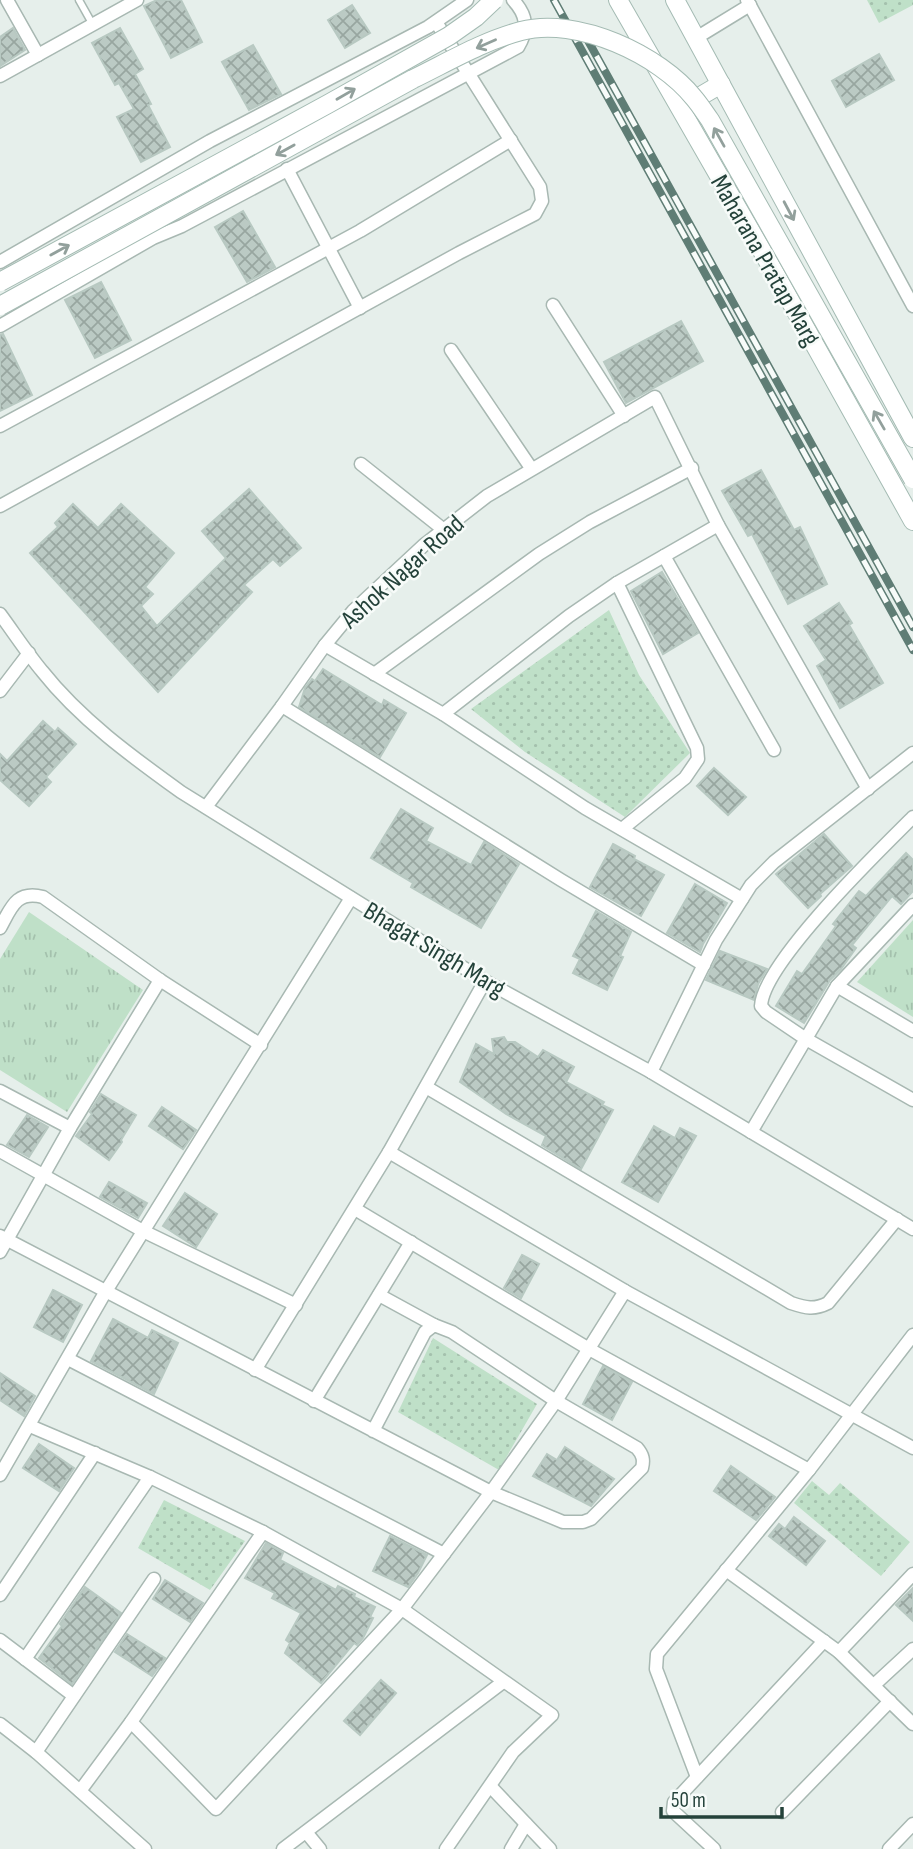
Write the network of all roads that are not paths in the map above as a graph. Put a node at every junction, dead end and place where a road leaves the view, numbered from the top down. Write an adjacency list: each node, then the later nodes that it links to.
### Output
1 (7, 0): 13 (street)
2 (79, 0): 11 (lane)
3 (137, 0): 11 (street)
4 (467, 0): 10 (street)
5 (494, 0): 22 (street, one-way to 5, bridge)
6 (513, 0): 14 (street)
7 (618, 0): 17 (street, Maharana Pratap Marg)
8 (675, 0): 12 (street, Maharana Pratap Marg)
9 (748, 3): 12 (street); 25 (street)
10 (436, 22): 14 (street); 21 (street)
11 (93, 25): 13 (street)
12 (696, 38): 16 (street, Maharana Pratap Marg)
13 (38, 55): 15 (street)
14 (469, 73): 18 (street); 19 (street)
15 (0, 76)
16 (721, 84): 17 (street); 31 (street, Maharana Pratap Marg, one-way to 31)
17 (680, 108): 37 (street, Maharana Pratap Marg)
18 (511, 140): 20 (street); 26 (street)
19 (287, 170): 20 (street); 27 (street)
20 (330, 247): 26 (street); 30 (street)
21 (0, 262)
22 (0, 282)
23 (553, 305): 29 (street)
24 (0, 306): 35 (street, one-way to 24, bridge)
25 (913, 306)
26 (360, 307): 36 (street)
27 (0, 326)
28 (451, 350): 33 (street)
29 (624, 416): 33 (street, Ashok Nagar Road); 34 (street, Ashok Nagar Road)
30 (0, 426)
31 (913, 438)
32 (361, 464): 39 (street)
33 (531, 468): 39 (street, Ashok Nagar Road)
34 (692, 468): 38 (street); 45 (street)
35 (913, 480)
36 (0, 506)
37 (913, 521)
38 (718, 525): 40 (street); 51 (street)
39 (444, 530): 43 (street, Ashok Nagar Road)
40 (664, 556): 41 (street); 49 (street)
41 (617, 583): 48 (street); 54 (street)
42 (0, 614): 44 (street, Bhagat Singh Marg)
43 (324, 645): 45 (street); 47 (street, Ashok Nagar Road)
44 (29, 653): 46 (street); 52 (street, Bhagat Singh Marg)
45 (374, 674): 48 (street)
46 (0, 691)
47 (282, 706): 52 (street, Ashok Nagar Road); 59 (street)
48 (443, 714): 54 (street)
49 (774, 750)
50 (913, 752): 51 (street)
51 (868, 789): 56 (street)
52 (206, 807): 55 (street, Bhagat Singh Marg)
53 (913, 817): 64 (street)
54 (622, 830): 56 (street)
55 (351, 898): 61 (street, Bhagat Singh Marg); 65 (street)
56 (742, 899): 59 (street)
57 (913, 905): 62 (street)
58 (0, 928): 60 (street)
59 (704, 965): 66 (street)
60 (160, 980): 65 (street); 70 (street)
61 (485, 981): 66 (street, Bhagat Singh Marg); 67 (street)
62 (837, 986): 63 (street); 64 (street)
63 (913, 1031)
64 (806, 1039): 69 (street); 71 (street)
65 (261, 1045): 78 (street)
66 (651, 1072): 71 (street, Bhagat Singh Marg)
67 (426, 1087): 73 (street); 76 (street)
68 (0, 1091): 70 (street)
69 (913, 1101)
70 (70, 1128): 74 (street)
71 (751, 1132): 76 (street, Bhagat Singh Marg)
72 (0, 1152): 74 (street)
73 (389, 1152): 75 (street); 83 (street)
74 (43, 1176): 78 (street); 79 (street)
75 (355, 1209): 80 (street); 85 (street)
76 (897, 1219): 77 (street, Bhagat Singh Marg)
77 (913, 1228)
78 (143, 1231): 82 (street); 85 (street)
79 (4, 1238): 81 (street); 82 (street)
80 (411, 1242): 84 (street); 88 (street)
81 (0, 1252)
82 (106, 1291): 89 (street); 90 (street)
83 (625, 1291): 88 (street); 93 (street)
84 (379, 1295): 86 (street); 91 (street)
85 (296, 1305): 90 (street)
86 (434, 1325): 92 (street); 95 (street)
87 (913, 1335): 93 (street)
88 (589, 1349): 92 (street); 98 (street)
89 (68, 1359): 94 (street); 103 (street)
90 (255, 1370): 91 (street)
91 (314, 1401): 95 (street)
92 (556, 1401): 101 (street); 101 (street)
93 (851, 1414): 96 (street); 98 (street)
94 (30, 1426): 97 (street); 99 (street)
95 (373, 1431): 101 (street)
96 (913, 1448)
97 (95, 1453): 100 (street); 107 (street)
98 (809, 1470): 104 (street)
99 (0, 1475)
100 (150, 1477): 102 (street); 113 (street)
101 (491, 1492): 103 (street)
102 (262, 1532): 108 (street); 118 (street)
103 (444, 1554): 108 (street)
104 (726, 1570): 110 (street); 122 (street)
105 (913, 1574): 112 (street)
106 (154, 1579): 116 (street)
107 (0, 1595)
108 (402, 1609): 114 (street); 118 (street)
109 (0, 1640): 113 (street)
110 (824, 1641): 112 (street); 122 (street)
111 (913, 1649): 115 (street)
112 (839, 1652): 115 (street)
113 (25, 1659): 116 (street)
114 (503, 1682): 123 (street); 128 (street)
115 (874, 1685): 117 (street)
116 (74, 1696): 121 (street)
117 (890, 1701): 120 (street); 125 (street)
118 (131, 1722): 124 (street)
119 (0, 1724): 121 (street)
120 (913, 1724)
121 (36, 1752): 124 (street)
122 (697, 1776): 135 (street)
123 (491, 1787): 126 (street); 132 (street)
124 (80, 1791): 129 (street)
125 (782, 1812)
126 (526, 1824): 133 (street); 134 (street)
127 (911, 1831): 136 (street)
128 (306, 1832): 130 (street); 131 (street)
129 (145, 1849)
130 (283, 1849)
131 (320, 1849)
132 (446, 1849)
133 (511, 1849)
134 (550, 1849)
135 (714, 1849)
136 (889, 1849)

